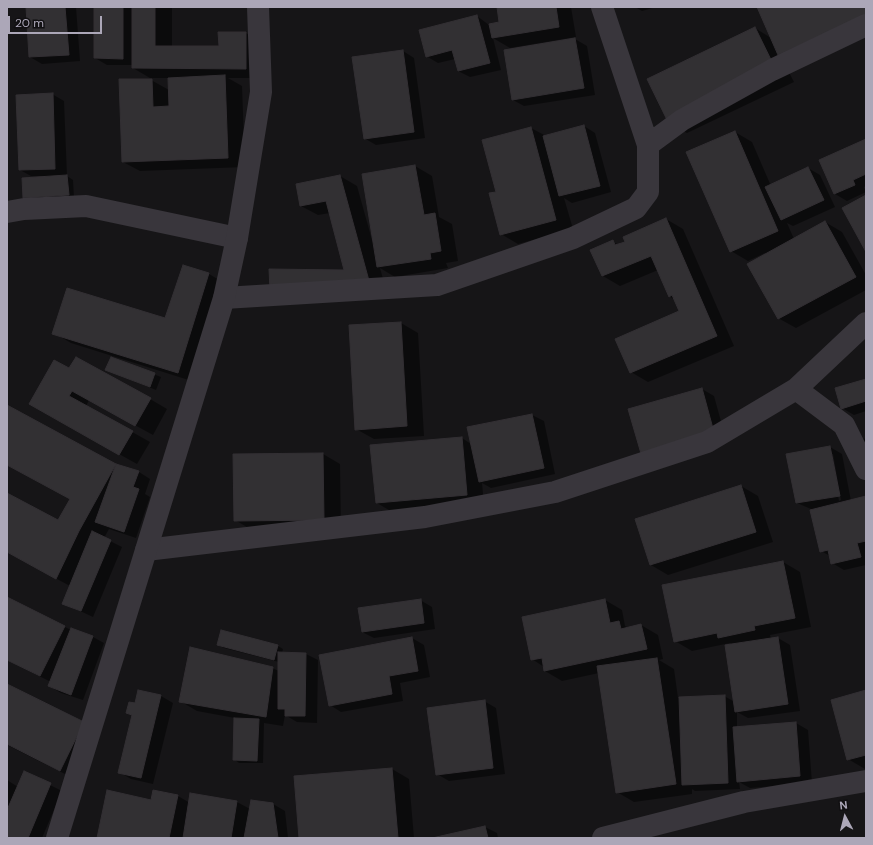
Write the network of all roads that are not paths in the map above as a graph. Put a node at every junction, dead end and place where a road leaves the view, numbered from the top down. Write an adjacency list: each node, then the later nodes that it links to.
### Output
1 (258, 7): 6 (street)
2 (602, 7): 4 (street)
3 (866, 25): 4 (street)
4 (648, 145): 7 (street)
5 (7, 212): 6 (street)
6 (237, 238): 7 (street)
7 (224, 298): 11 (street)
8 (866, 323): 9 (street)
9 (796, 389): 10 (street); 11 (street)
10 (866, 469)
11 (146, 550): 13 (street)
12 (866, 781): 14 (street)
13 (57, 838)
14 (602, 838)

